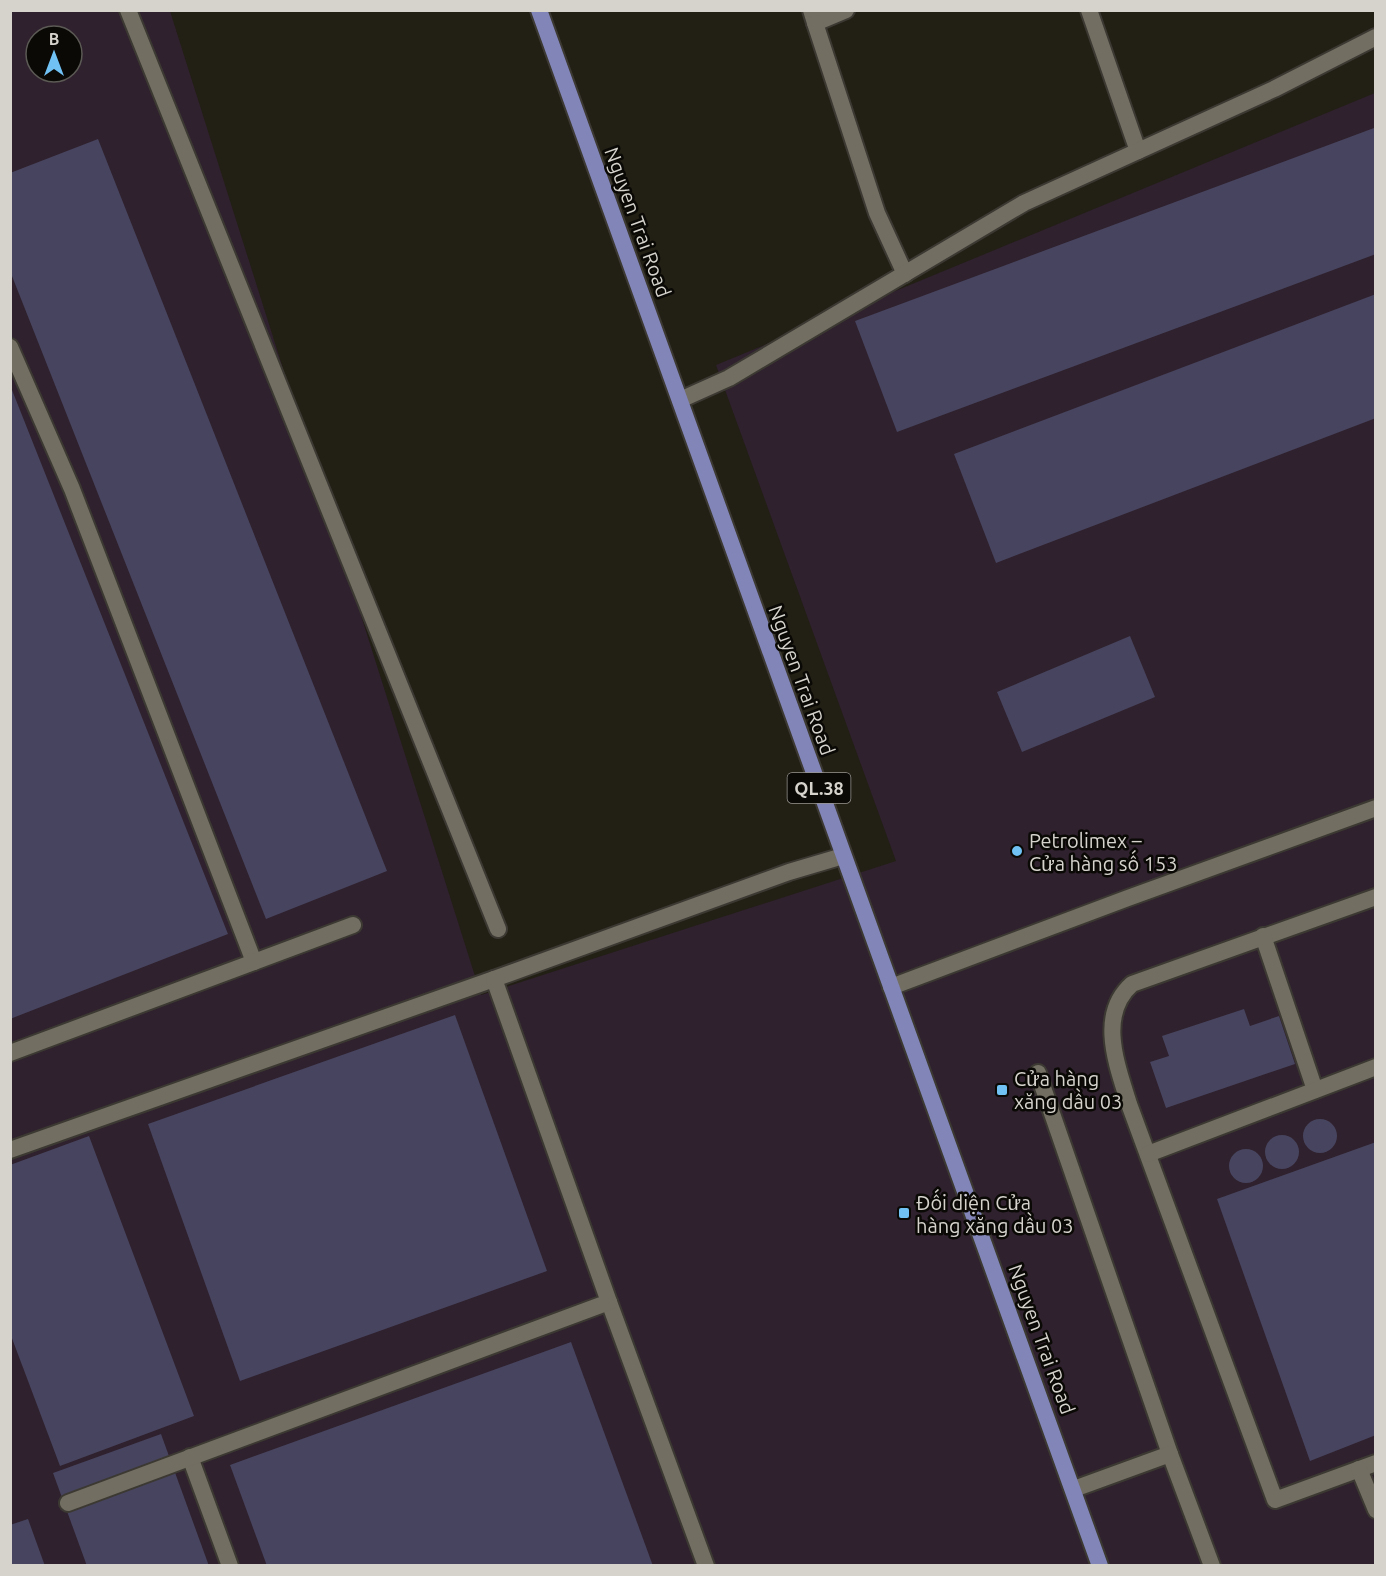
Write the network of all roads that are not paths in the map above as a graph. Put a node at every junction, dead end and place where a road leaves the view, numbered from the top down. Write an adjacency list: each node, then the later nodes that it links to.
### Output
1 (128, 10): 15 (street)
2 (539, 10): 10 (highway, Nguyen Trai Road / QL.38)
3 (846, 10): 5 (street)
4 (1089, 10): 7 (street)
5 (813, 17): 8 (street)
6 (1376, 37): 7 (street)
7 (1138, 151): 8 (street)
8 (905, 274): 10 (street)
9 (10, 347): 17 (street)
10 (680, 400): 12 (highway, Nguyen Trai Road / QL.38)
11 (1376, 808): 19 (street)
12 (843, 856): 18 (street); 19 (highway, Nguyen Trai Road / QL.38)
13 (1376, 897): 16 (street)
14 (353, 925): 17 (street)
15 (498, 929)
16 (1263, 936): 23 (street); 25 (street)
17 (254, 962): 20 (street)
18 (494, 979): 24 (street); 26 (street)
19 (891, 987): 31 (highway, Nguyen Trai Road / QL.38)
20 (10, 1053)
21 (1376, 1067): 23 (street)
22 (1038, 1073): 27 (street)
23 (1315, 1090): 25 (street)
24 (10, 1150)
25 (1148, 1154): 30 (street)
26 (609, 1302): 28 (street); 35 (street)
27 (1170, 1454): 31 (street); 37 (street)
28 (190, 1457): 32 (street); 34 (street)
29 (1376, 1463): 30 (street)
30 (1359, 1469): 33 (street)
31 (1074, 1489): 36 (highway, Nguyen Trai Road / QL.38)
32 (68, 1503)
33 (1376, 1510)
34 (230, 1566)
35 (706, 1566)
36 (1100, 1566)
37 (1212, 1566)

